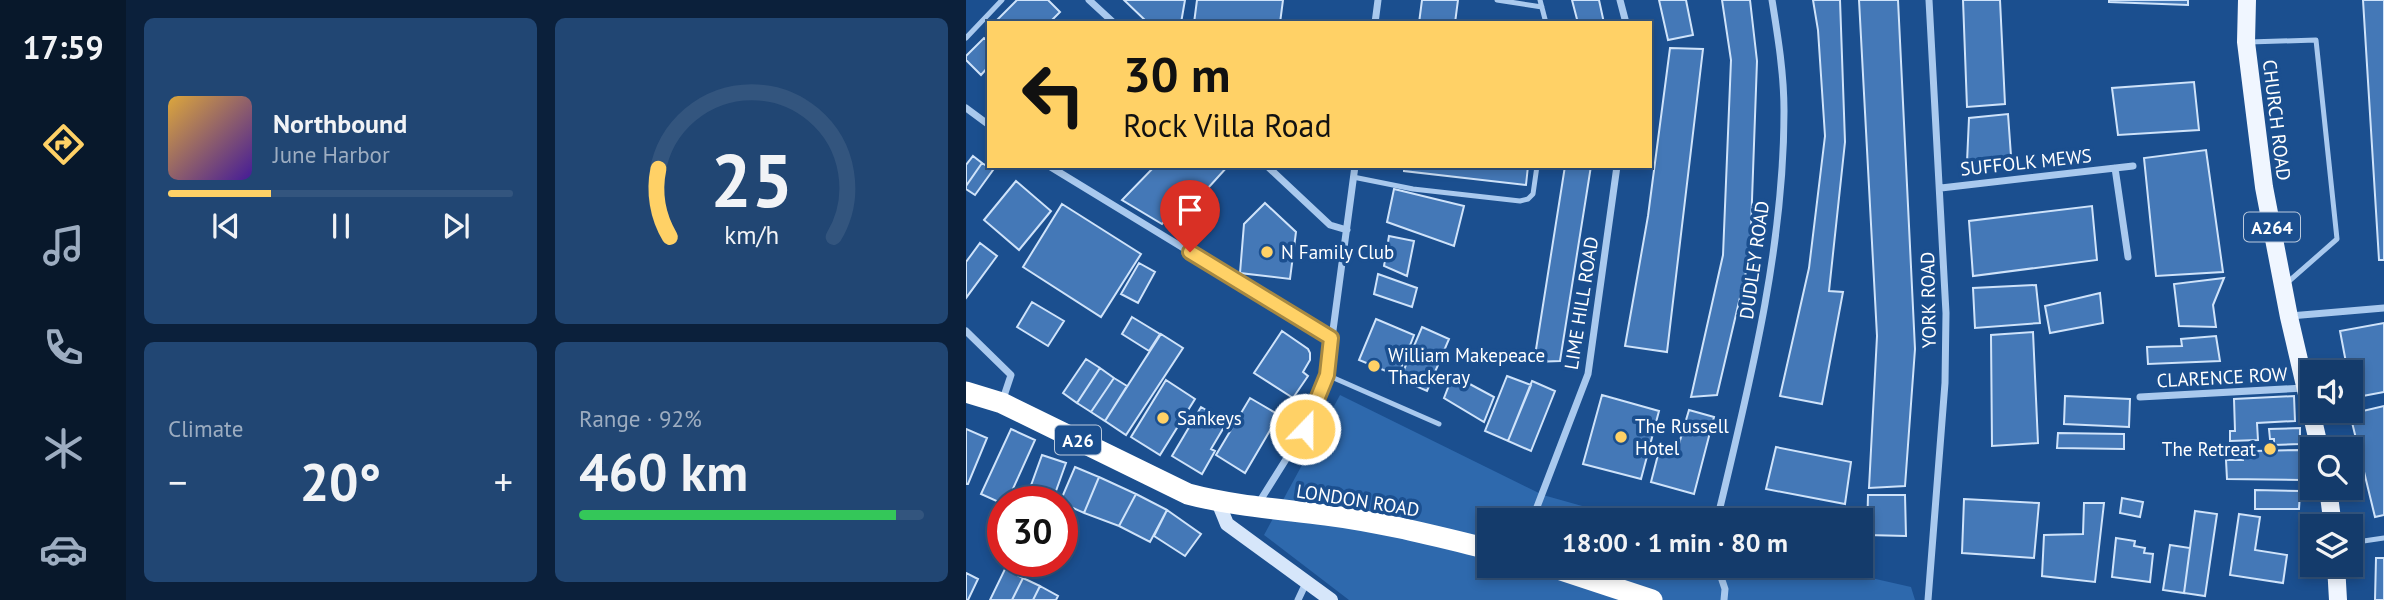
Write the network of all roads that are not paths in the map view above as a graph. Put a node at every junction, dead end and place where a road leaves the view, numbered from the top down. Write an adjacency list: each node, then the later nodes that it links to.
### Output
1 (1002, 0): 14 (lane)
2 (1089, 0): 10 (street)
3 (1378, 0): 11 (street)
4 (1497, 0): 9 (lane)
5 (1620, 0): 13 (street)
6 (1772, 0): 44 (street, DUDLEY ROAD)
7 (1929, 0): 26 (street, YORK ROAD)
8 (2247, 0): 15 (main road, CHURCH ROAD / A264)
9 (1541, 3): 12 (lane)
10 (1112, 21)
11 (1375, 21)
12 (1546, 21)
13 (1625, 21)
14 (966, 38)
15 (2246, 42): 29 (main road, CHURCH ROAD / A264); 29 (lane)
16 (966, 108): 17 (street)
17 (987, 123)
18 (2133, 166): 24 (street, SUFFOLK MEWS)
19 (1052, 168): 33 (street)
20 (1269, 168): 27 (street)
21 (1355, 168): 25 (street)
22 (1537, 168): 25 (lane)
23 (1617, 168): 43 (street, LIME HILL ROAD)
24 (2115, 168): 26 (street, SUFFOLK MEWS); 28 (street, SUFFOLK MEWS)
25 (1353, 177): 27 (street)
26 (1941, 188): 56 (street, YORK ROAD)
27 (1346, 230): 33 (street)
28 (2128, 257)
29 (2283, 286): 31 (main road, CHURCH ROAD / A264)
30 (2384, 308): 31 (street)
31 (2289, 317): 34 (main road, CHURCH ROAD / A264)
32 (966, 331): 39 (street)
33 (1331, 338): 35 (street)
34 (2300, 366)
35 (1327, 375): 40 (lane); 42 (street)
36 (2300, 388): 38 (street, CLARENCE ROW)
37 (966, 392): 39 (highway, A26)
38 (2140, 397)
39 (1002, 403): 41 (highway, A26)
40 (1439, 424)
41 (1218, 502): 42 (highway, LONDON ROAD / A26); 51 (street)
42 (1256, 507): 47 (highway, LONDON ROAD / A26)
43 (1537, 508)
44 (1720, 508)
45 (2384, 538): 46 (lane)
46 (2363, 541)
47 (1477, 546)
48 (2337, 577): 57 (main road)
49 (1585, 578): 54 (highway)
50 (1721, 578): 55 (street)
51 (1306, 583): 52 (street); 53 (street)
52 (1298, 600)
53 (1331, 600)
54 (1652, 600)
55 (1724, 600)
56 (1928, 600)
57 (2338, 600)

